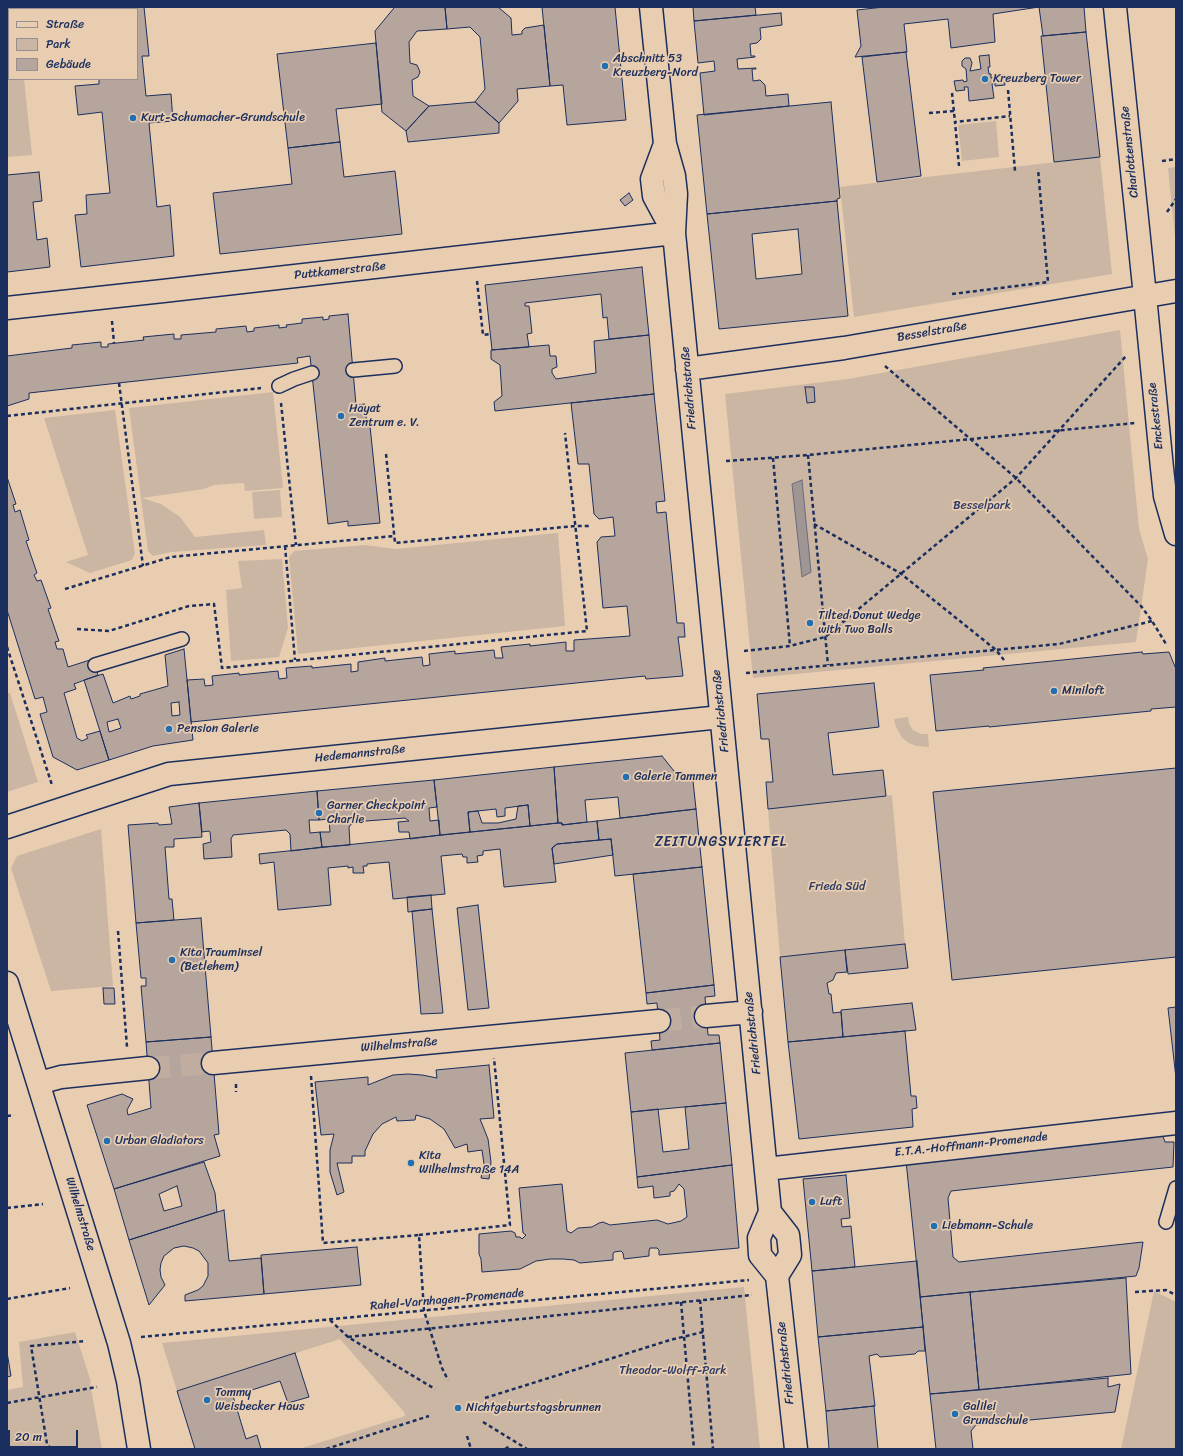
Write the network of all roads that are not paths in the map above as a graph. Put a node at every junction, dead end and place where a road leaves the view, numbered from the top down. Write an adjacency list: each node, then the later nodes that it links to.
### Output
1 (651, 7): 3 (street, Friedrichstraße)
2 (1115, 7): 5 (street, Charlottenstraße)
3 (674, 233): 6 (street, Puttkamerstraße); 8 (street, Friedrichstraße)
4 (1176, 291): 5 (street, Besselstraße)
5 (1145, 296): 8 (street, Besselstraße); 12 (street, Enckestraße)
6 (7, 308)
7 (395, 366): 9 (lane)
8 (687, 369): 15 (street, Friedrichstraße)
9 (353, 370)
10 (312, 374): 11 (lane)
11 (279, 386)
12 (1176, 534)
13 (182, 639): 14 (lane)
14 (95, 665)
15 (721, 717): 16 (street, Hedemannstraße); 18 (street, Friedrichstraße)
16 (7, 827)
17 (7, 984): 23 (street, Wilhelmstraße)
18 (751, 1012): 19 (street); 25 (street, Friedrichstraße)
19 (706, 1016)
20 (659, 1021): 21 (street, Wilhelmstraße)
21 (214, 1062)
22 (138, 1069): 23 (street)
23 (39, 1083): 30 (street, Wilhelmstraße)
24 (1176, 1123): 25 (street, E.T.A.-Hoffmann-Promenade)
25 (766, 1169): 27 (street, Friedrichstraße)
26 (1176, 1188): 28 (lane)
27 (770, 1212): 29 (street, Friedrichstraße); 29 (street)
28 (1166, 1222)
29 (777, 1276): 31 (street, Friedrichstraße)
30 (139, 1449)
31 (796, 1449)

